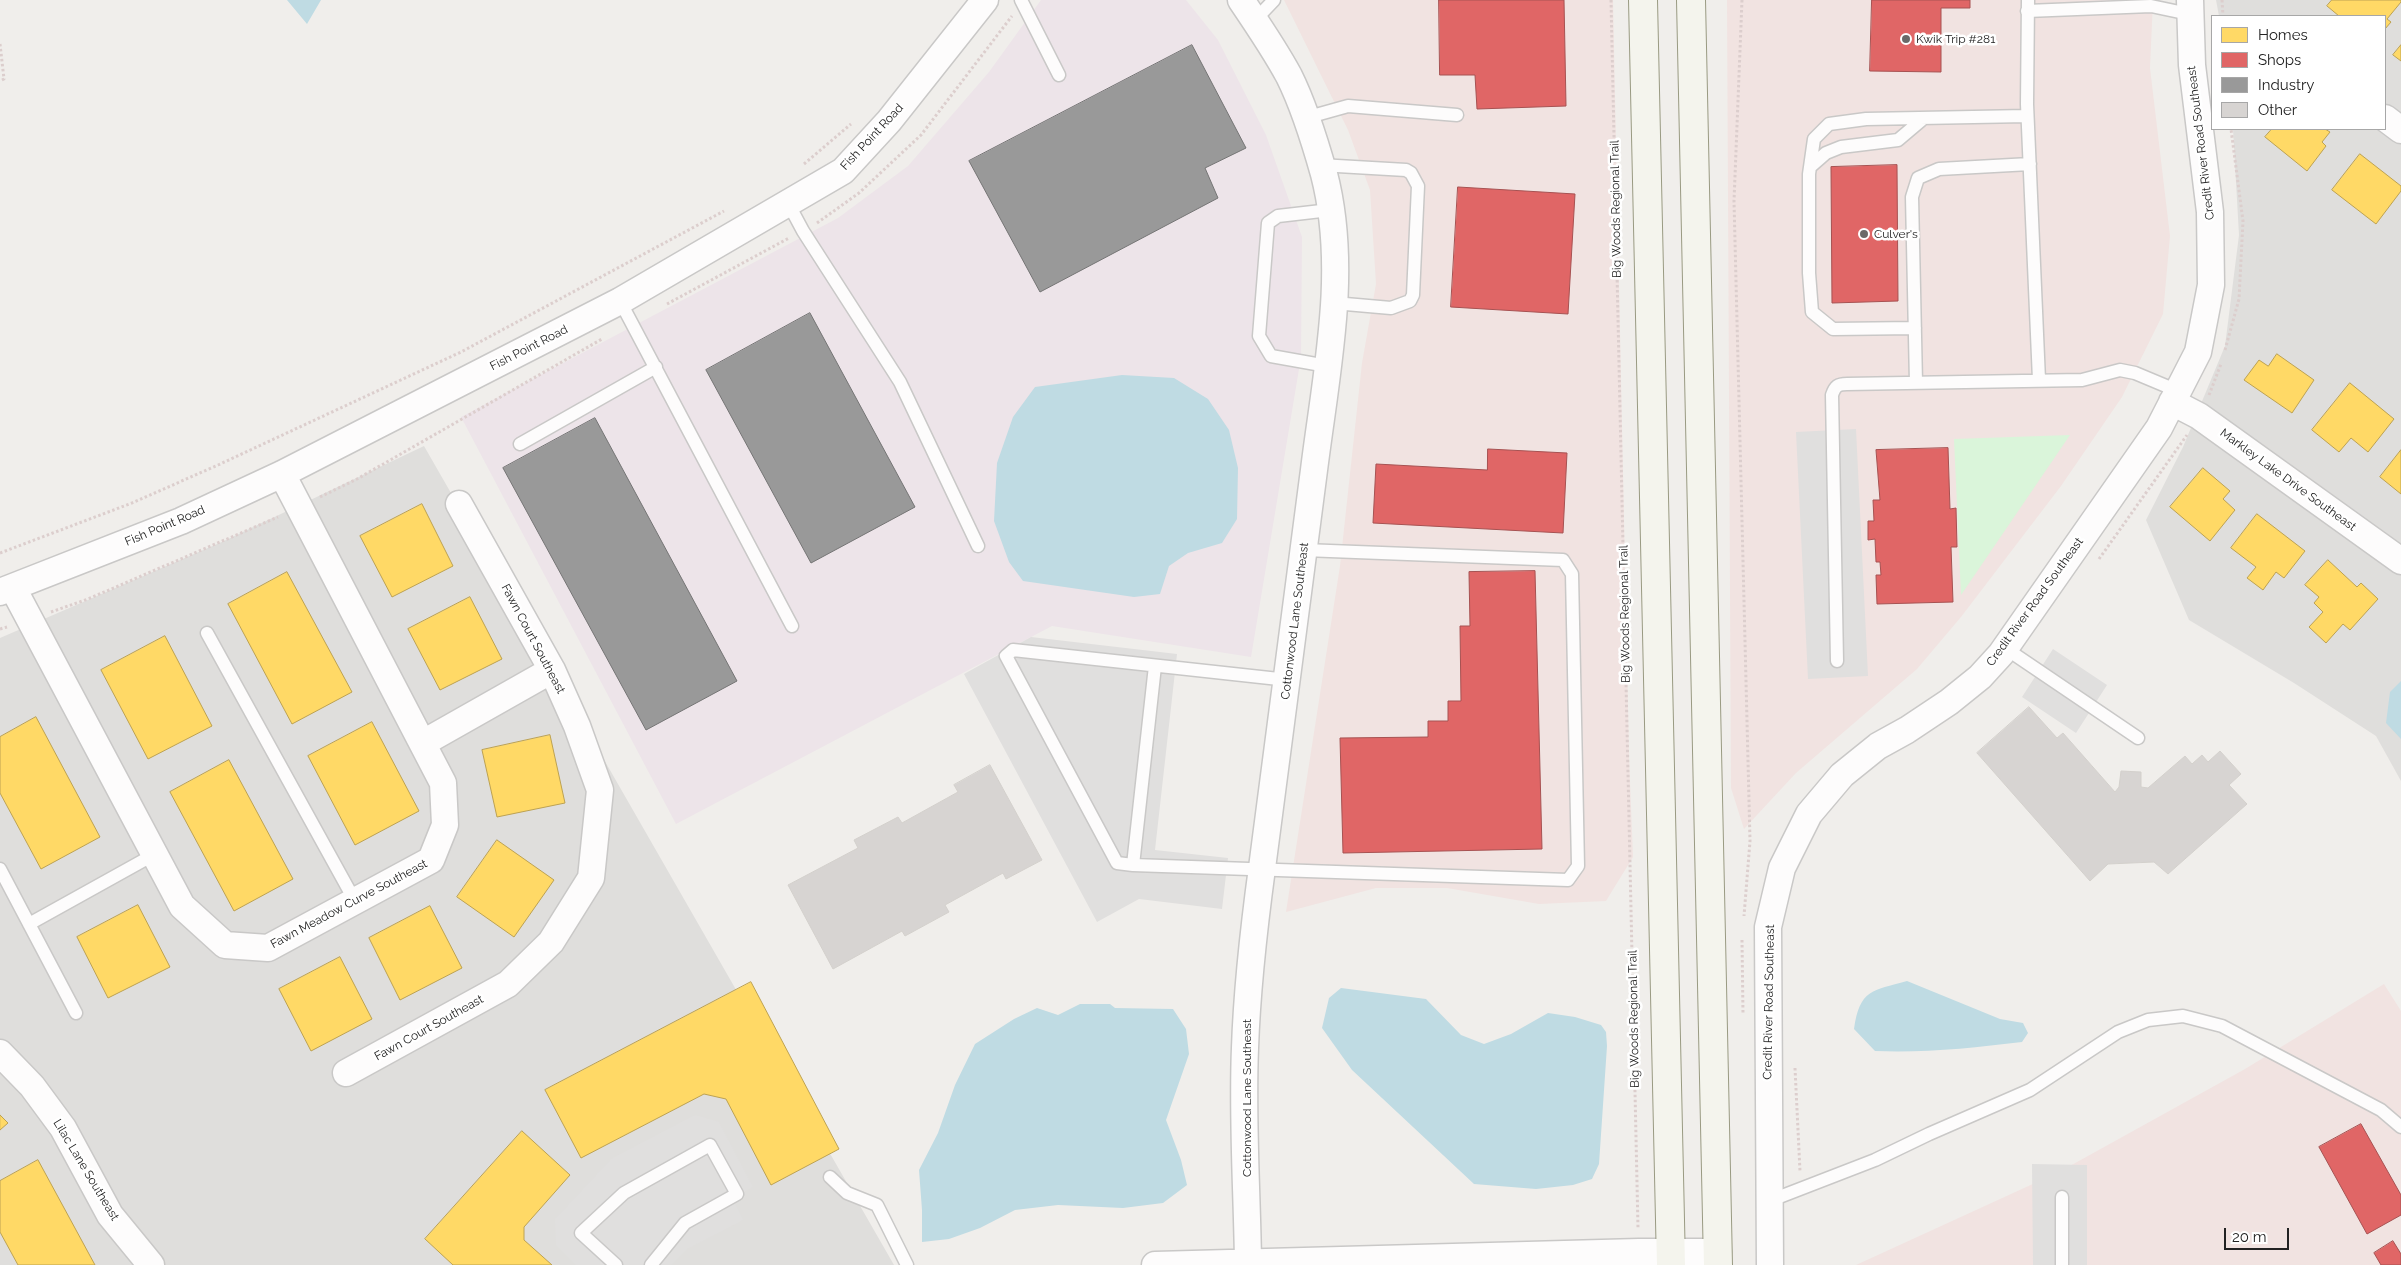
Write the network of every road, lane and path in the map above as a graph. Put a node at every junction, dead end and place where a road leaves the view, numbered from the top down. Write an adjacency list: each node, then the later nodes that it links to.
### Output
1 (985, 0): 27 (street, Fish Point Road)
2 (1021, 0): 14 (lane)
3 (1274, 0): 10 (lane)
4 (1611, 0): 71 (path, Big Woods Regional Trail)
5 (1643, 0): 72 (main road)
6 (1691, 0): 73 (main road)
7 (1742, 0): 60 (path)
8 (2222, 0): 11 (path)
9 (2027, 6): 12 (lane); 17 (lane)
10 (1248, 10): 18 (street, Cottonwood Lane Southeast)
11 (2223, 15)
12 (2195, 16): 37 (street, Credit River Road Southeast)
13 (0, 44): 15 (path)
14 (1059, 76)
15 (0, 81)
16 (1457, 115): 18 (lane)
17 (2027, 116): 19 (lane); 24 (lane)
18 (1306, 118): 25 (street, Cottonwood Lane Southeast)
19 (1924, 118): 26 (lane); 26 (lane)
20 (2386, 119): 22 (street)
21 (856, 120): 23 (path)
22 (2401, 130)
23 (803, 164)
24 (2030, 164): 32 (lane); 35 (lane)
25 (1320, 165): 29 (street, Cottonwood Lane Southeast); 31 (lane)
26 (1810, 167): 32 (lane)
27 (788, 203): 30 (street, Fish Point Road); 41 (lane)
28 (728, 208): 43 (path)
29 (1330, 210): 31 (street, Cottonwood Lane Southeast); 33 (lane)
30 (620, 300): 34 (lane); 39 (street, Fish Point Road)
31 (1334, 303): 33 (street, Cottonwood Lane Southeast)
32 (1915, 328): 36 (lane)
33 (1327, 366): 42 (street, Cottonwood Lane Southeast)
34 (656, 367): 38 (lane); 46 (lane)
35 (2039, 380): 36 (lane); 37 (lane)
36 (1916, 383): 49 (lane)
37 (2175, 396): 44 (street, Markley Lake Drive Southeast); 48 (street, Credit River Road Southeast)
38 (520, 444)
39 (282, 474): 45 (street, Fish Point Road); 54 (street, Fawn Meadow Curve Southeast)
40 (459, 504): 51 (street, Fawn Court Southeast)
41 (978, 546)
42 (1304, 550): 52 (street, Cottonwood Lane Southeast); 58 (lane)
43 (0, 553)
44 (2401, 561)
45 (6, 590): 55 (street, Fawn Meadow Curve Southeast)
46 (792, 626)
47 (207, 634): 59 (lane)
48 (2005, 648): 53 (lane); 70 (street, Credit River Road Southeast)
49 (1837, 661)
50 (1155, 666): 52 (lane); 56 (lane); 56 (lane)
51 (552, 670): 54 (street); 66 (street, Fawn Court Southeast)
52 (1288, 680): 58 (street, Cottonwood Lane Southeast)
53 (2138, 738)
54 (423, 742): 59 (street, Fawn Meadow Curve Southeast)
55 (155, 854): 59 (street, Fawn Meadow Curve Southeast); 61 (lane)
56 (1132, 865): 58 (lane)
57 (0, 869): 61 (lane)
58 (1261, 870): 75 (street, Cottonwood Lane Southeast)
59 (355, 901)
60 (1744, 918)
61 (29, 924): 63 (lane)
62 (1742, 935): 64 (path)
63 (76, 1013)
64 (1742, 1015)
65 (0, 1053): 76 (street, Lilac Lane Southeast)
66 (346, 1073)
67 (2401, 1127): 70 (lane)
68 (830, 1177): 79 (lane)
69 (2062, 1197): 82 (lane)
70 (1769, 1201): 81 (street, Credit River Road Southeast)
71 (1638, 1228)
72 (1671, 1259): 73 (street); 74 (street)
73 (1718, 1259)
74 (1462, 1261): 75 (street)
75 (1248, 1263): 80 (street)
76 (151, 1265)
77 (616, 1265): 78 (lane)
78 (651, 1265)
79 (907, 1265)
80 (1155, 1265)
81 (1770, 1265)
82 (2062, 1265)

